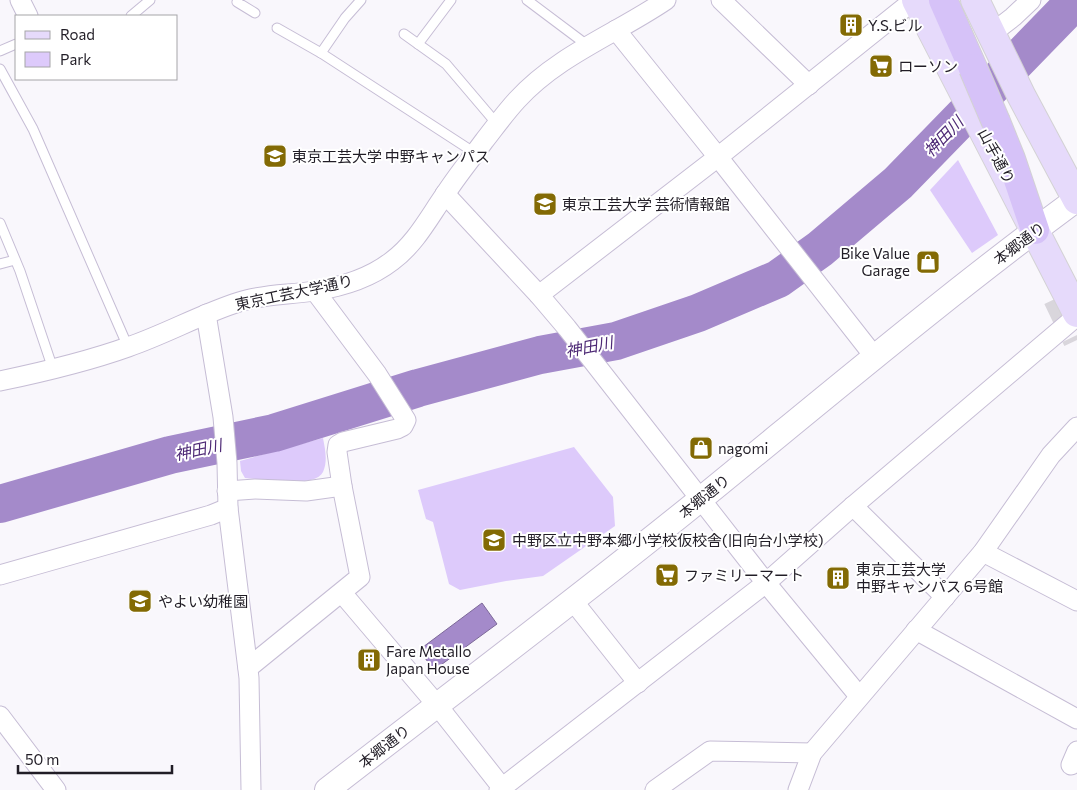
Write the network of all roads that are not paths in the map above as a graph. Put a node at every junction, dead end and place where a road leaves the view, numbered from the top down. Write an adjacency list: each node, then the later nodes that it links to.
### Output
1 (20, 0): 14 (street)
2 (150, 0): 15 (lane)
3 (238, 0): 13 (lane)
4 (361, 0): 24 (lane)
5 (451, 0): 21 (lane)
6 (527, 0): 22 (lane)
7 (721, 0): 27 (street)
8 (915, 0): 26 (main road); 27 (street)
9 (943, 0): 26 (highway)
10 (974, 0): 19 (main road)
11 (1030, 0): 19 (street)
12 (658, 2): 17 (street, 東京工芸大学通り)
13 (255, 13)
14 (28, 15)
15 (131, 15)
16 (277, 28): 24 (lane)
17 (616, 30): 22 (street, 東京工芸大学通り); 30 (street)
18 (404, 34): 21 (lane)
19 (993, 39): 32 (main road)
20 (15, 44): 23 (lane)
21 (418, 44): 28 (lane)
22 (587, 45): 28 (street, 東京工芸大学通り)
23 (0, 51)
24 (321, 53): 29 (lane)
25 (0, 69): 41 (lane)
26 (966, 75): 34 (highway, bridge)
27 (809, 85): 30 (street)
28 (497, 124): 29 (street, 東京工芸大学通り)
29 (475, 153): 31 (street, 東京工芸大学通り)
30 (718, 157): 38 (street); 42 (street)
31 (445, 194): 37 (street, 東京工芸大学通り); 38 (street)
32 (1077, 199): 34 (street, 本郷通り)
33 (0, 224): 35 (lane)
34 (1035, 230): 40 (main road); 42 (street, 本郷通り)
35 (15, 260): 36 (lane); 43 (lane)
36 (0, 264)
37 (314, 291): 39 (street, 東京工芸大学通り); 46 (street)
38 (539, 296): 47 (street)
39 (206, 314): 41 (street, 東京工芸大学通り); 48 (street)
40 (1077, 314): 49 (street)
41 (128, 347): 43 (street, 東京工芸大学通り)
42 (874, 356): 47 (street, 本郷通り)
43 (53, 370): 44 (street, 東京工芸大学通り)
44 (0, 382)
45 (1077, 428): 50 (street)
46 (342, 486): 48 (street); 53 (street)
47 (701, 499): 52 (street); 55 (street, 本郷通り)
48 (222, 505): 51 (street); 58 (street)
49 (853, 506): 52 (street); 54 (street)
50 (983, 552): 54 (street); 56 (street)
51 (0, 575)
52 (766, 582): 59 (street); 60 (street)
53 (342, 592): 58 (street); 61 (street)
54 (945, 597): 57 (street)
55 (573, 601): 59 (street); 61 (street, 本郷通り)
56 (1077, 601)
57 (916, 630): 60 (street); 63 (street)
58 (248, 668): 68 (street)
59 (638, 682): 66 (street)
60 (859, 696): 64 (street)
61 (436, 705): 66 (street); 69 (street, 本郷通り)
62 (0, 716): 67 (street)
63 (1077, 720)
64 (812, 753): 65 (street); 70 (street)
65 (663, 788)
66 (502, 789)
67 (56, 790)
68 (251, 790)
69 (327, 790)
70 (798, 790)

